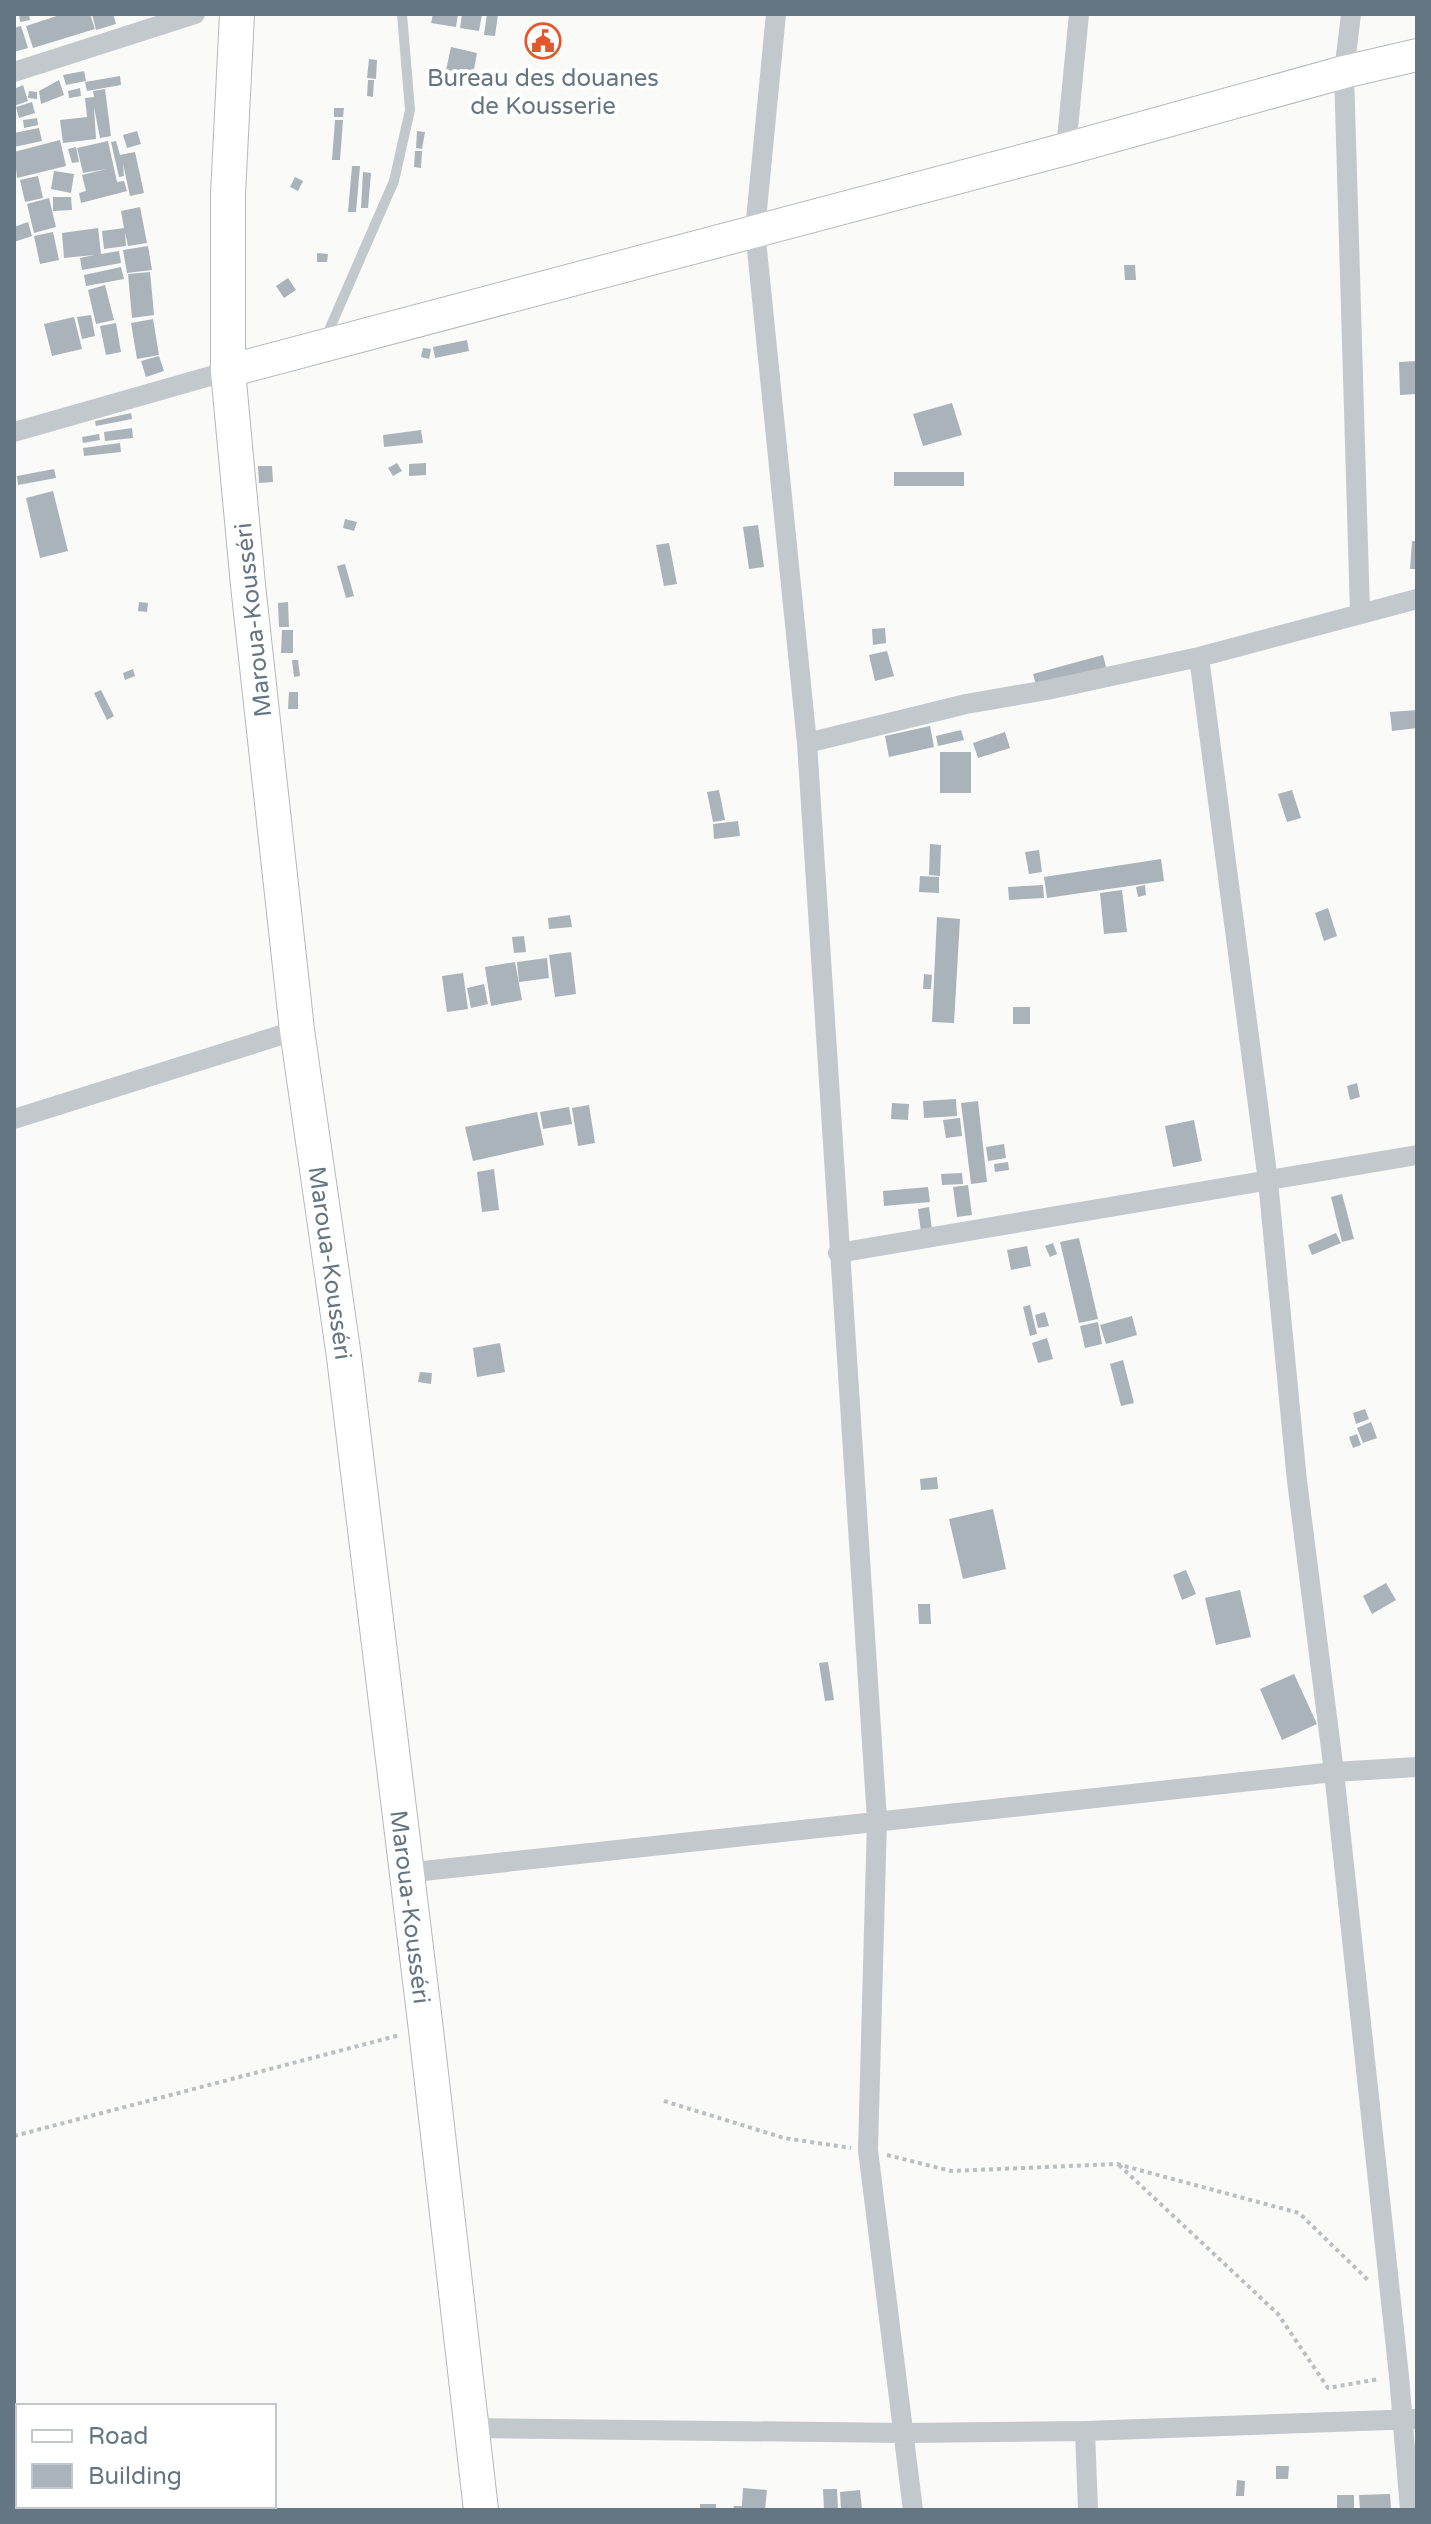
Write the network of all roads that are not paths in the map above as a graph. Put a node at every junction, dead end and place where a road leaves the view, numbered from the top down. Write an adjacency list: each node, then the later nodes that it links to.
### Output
1 (195, 14): 7 (street)
2 (237, 14): 14 (highway, Maroua-Kousséri)
3 (402, 14): 13 (lane)
4 (776, 14): 12 (street)
5 (1079, 14): 11 (street)
6 (1351, 14): 10 (street)
7 (138, 23): 9 (street)
8 (1417, 55): 10 (main road)
9 (14, 72)
10 (1344, 72): 11 (main road); 17 (street)
11 (1066, 149): 12 (main road)
12 (755, 230): 13 (main road); 19 (street)
13 (322, 347): 14 (main road)
14 (228, 371): 15 (street); 20 (highway, Maroua-Kousséri)
15 (14, 432)
16 (1417, 599): 17 (street)
17 (1360, 613): 18 (street)
18 (1199, 657): 19 (street); 23 (street)
19 (807, 743): 24 (street)
20 (297, 1030): 21 (street); 28 (highway, Maroua-Kousséri)
21 (14, 1119)
22 (1417, 1155): 23 (street)
23 (1268, 1181): 24 (street); 26 (street)
24 (838, 1253): 27 (street)
25 (1417, 1767): 26 (street)
26 (1334, 1772): 27 (street); 29 (street)
27 (877, 1820): 28 (street); 32 (street)
28 (405, 1873): 30 (highway, Maroua-Kousséri)
29 (1410, 2419): 31 (street); 36 (street)
30 (470, 2428): 32 (street); 33 (highway, Maroua-Kousséri)
31 (1085, 2431): 32 (street); 35 (street)
32 (905, 2433): 34 (street)
33 (481, 2510)
34 (913, 2510)
35 (1088, 2510)
36 (1410, 2510)

